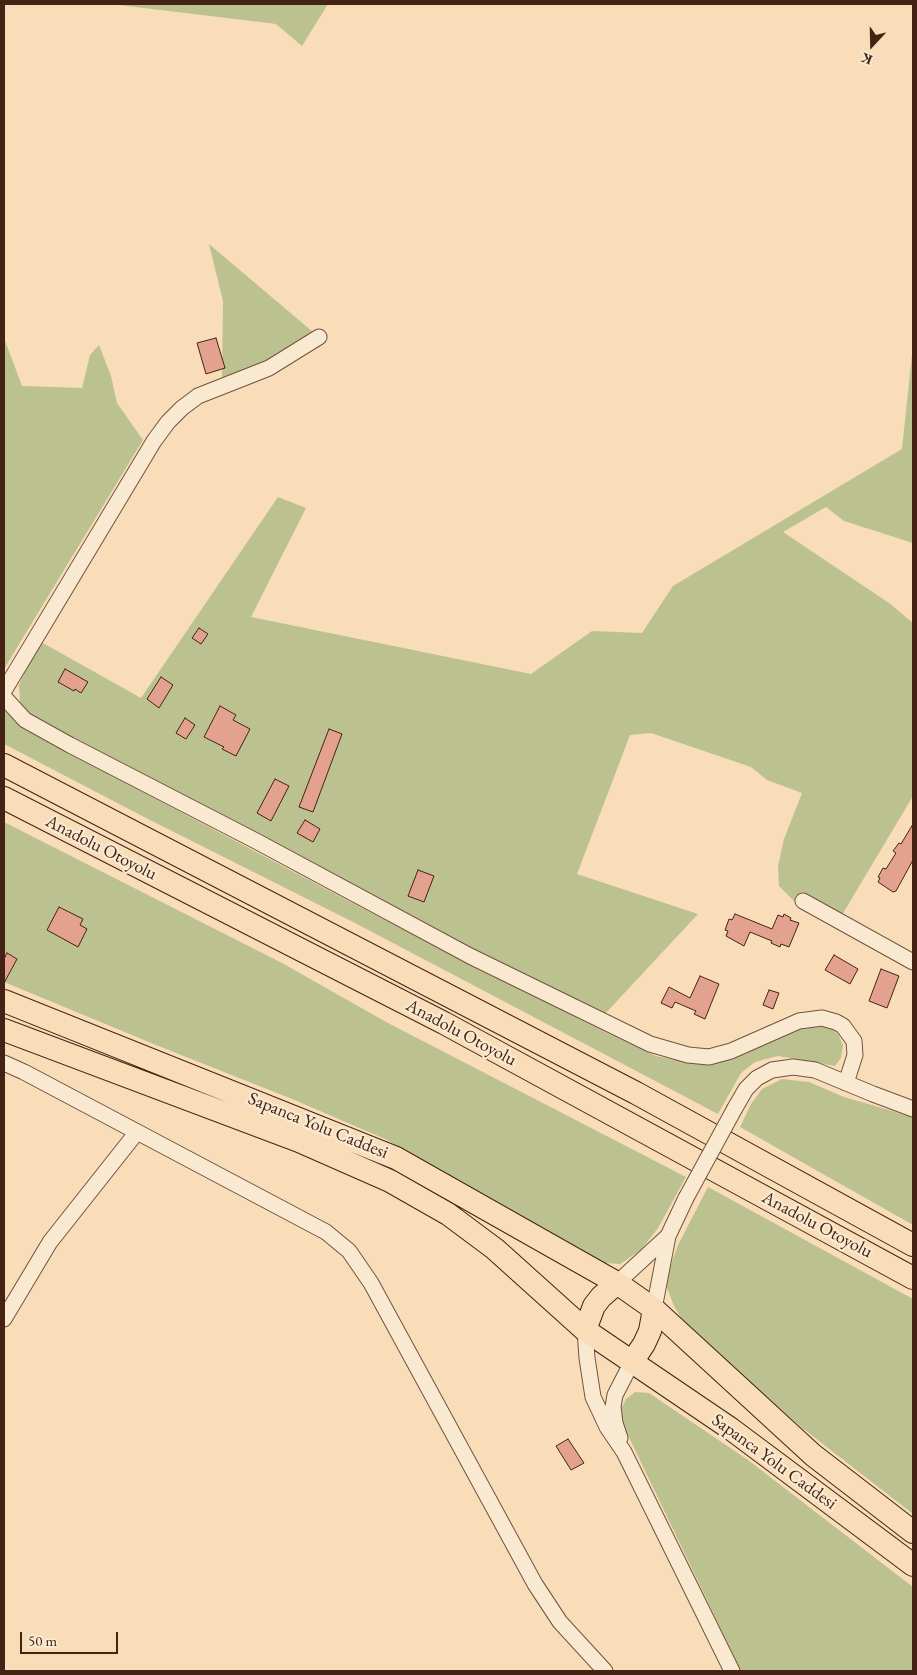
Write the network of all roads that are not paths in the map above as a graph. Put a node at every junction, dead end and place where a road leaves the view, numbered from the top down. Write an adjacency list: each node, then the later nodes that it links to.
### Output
1 (319, 338): 2 (street)
2 (4, 691)
3 (4, 697): 11 (street)
4 (4, 765): 15 (highway, Anadolu Otoyolu)
5 (4, 798): 16 (highway, Anadolu Otoyolu)
6 (802, 901): 7 (street)
7 (913, 962)
8 (4, 1001): 17 (highway, Sapanca Yolu Caddesi)
9 (4, 1030): 20 (highway, Sapanca Yolu Caddesi)
10 (4, 1063): 13 (street)
11 (846, 1083): 12 (street); 14 (street, bridge)
12 (913, 1109)
13 (137, 1132): 19 (street); 25 (street)
14 (668, 1236): 17 (street); 18 (street)
15 (913, 1245)
16 (913, 1278)
17 (617, 1283): 18 (highway, Sapanca Yolu Caddesi); 20 (highway)
18 (654, 1309): 21 (highway); 23 (highway, Sapanca Yolu Caddesi)
19 (4, 1318)
20 (585, 1330): 21 (highway, Sapanca Yolu Caddesi); 22 (street)
21 (632, 1362): 22 (street); 24 (highway, Sapanca Yolu Caddesi)
22 (624, 1452): 26 (street)
23 (913, 1532)
24 (913, 1566)
25 (605, 1671)
26 (732, 1671)

